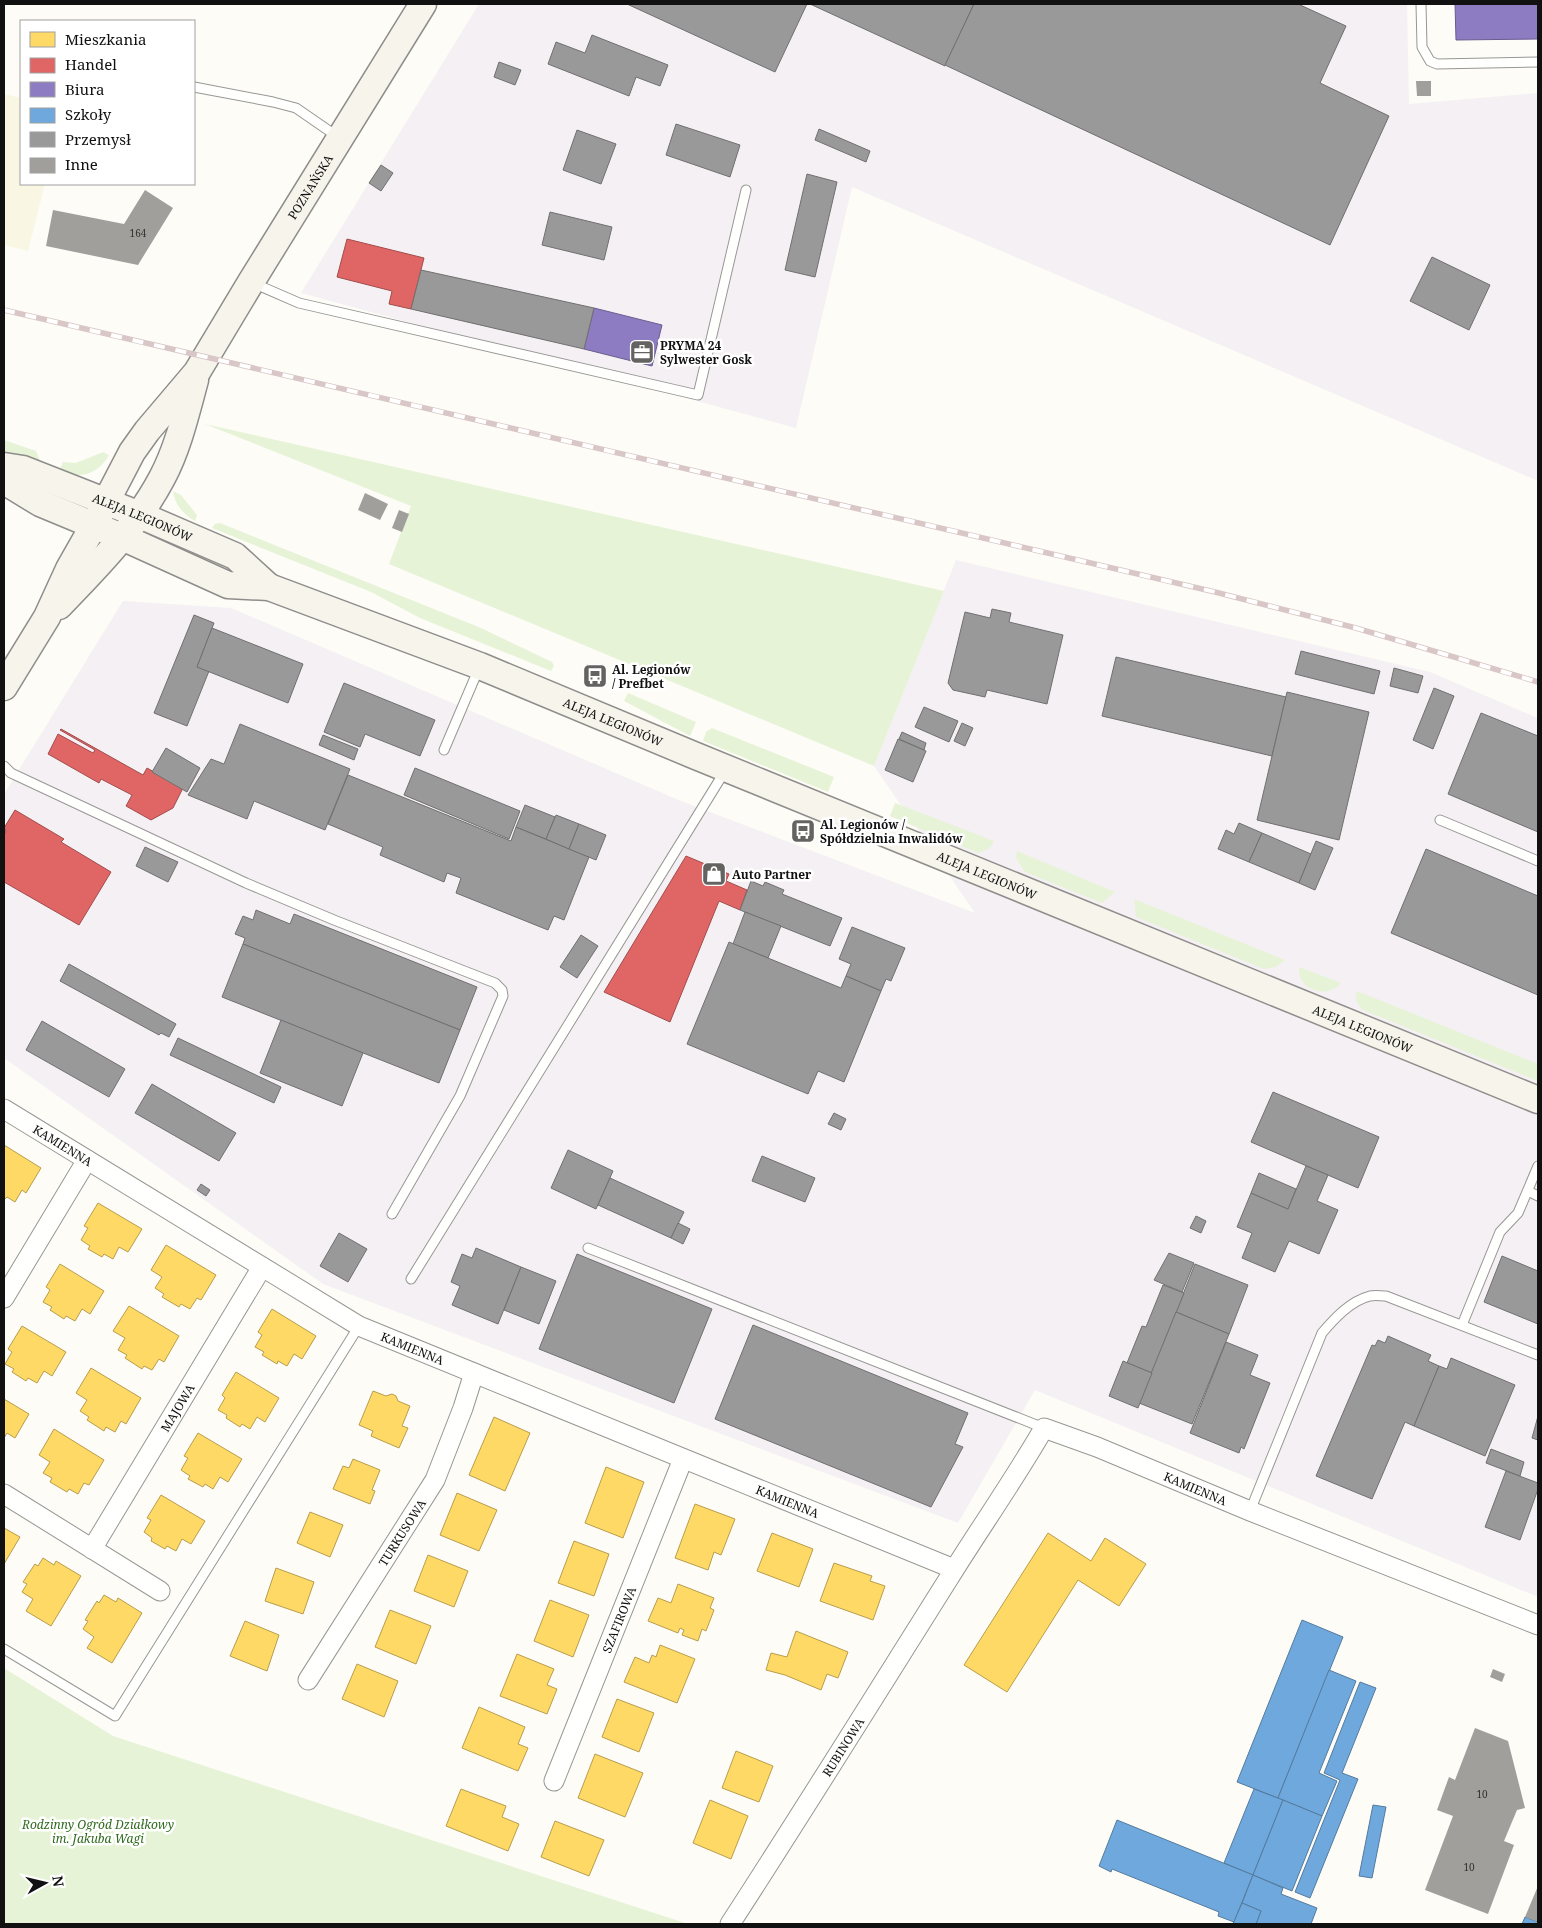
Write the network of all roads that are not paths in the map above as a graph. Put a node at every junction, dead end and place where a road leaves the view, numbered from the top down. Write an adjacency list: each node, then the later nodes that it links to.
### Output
1 (423, 4): 5 (main road, POZNAŃSKA)
2 (1421, 4): 3 (lane)
3 (1538, 62)
4 (195, 88): 5 (lane)
5 (340, 139): 7 (main road, POZNAŃSKA)
6 (746, 190): 7 (lane)
7 (251, 282): 8 (main road, POZNAŃSKA)
8 (197, 372): 11 (main road, POZNAŃSKA); 12 (main road, POZNAŃSKA)
9 (4, 466): 11 (main road, ALEJA LEGIONÓW)
10 (4, 481): 13 (main road, ALEJA LEGIONÓW)
11 (106, 502): 12 (main road, ALEJA LEGIONÓW); 13 (main road, POZNAŃSKA)
12 (140, 515): 14 (main road, POZNAŃSKA); 15 (main road, ALEJA LEGIONÓW)
13 (94, 525): 14 (main road, ALEJA LEGIONÓW); 16 (main road, POZNAŃSKA)
14 (122, 537): 15 (main road, ALEJA LEGIONÓW); 16 (main road, POZNAŃSKA)
15 (269, 587): 17 (main road, ALEJA LEGIONÓW)
16 (47, 617): 18 (main road)
17 (480, 666): 19 (lane); 21 (main road, ALEJA LEGIONÓW)
18 (4, 687)
19 (444, 750)
20 (4, 766): 30 (lane)
21 (727, 769): 24 (main road, ALEJA LEGIONÓW); 33 (lane)
22 (1440, 820): 23 (lane)
23 (1538, 861)
24 (1538, 1100)
25 (4, 1108): 26 (street, KAMIENNA)
26 (87, 1160): 32 (street, KAMIENNA); 34 (street)
27 (1538, 1166): 28 (lane)
28 (1528, 1192): 29 (lane); 35 (lane)
29 (1538, 1196)
30 (392, 1214)
31 (588, 1248): 39 (lane)
32 (262, 1267): 36 (street, KAMIENNA); 43 (street, MAJOWA)
33 (411, 1279)
34 (4, 1298)
35 (1462, 1325): 37 (lane); 42 (lane)
36 (359, 1326): 38 (street, KAMIENNA); 47 (lane)
37 (1538, 1355)
38 (474, 1373): 40 (street, KAMIENNA); 48 (street, TURKUSOWA)
39 (1044, 1428): 42 (street, KAMIENNA); 44 (street)
40 (683, 1459): 44 (street, KAMIENNA); 49 (street, SZAFIROWA)
41 (4, 1494): 43 (street)
42 (1250, 1511): 46 (street, KAMIENNA)
43 (92, 1549): 45 (street)
44 (954, 1569): 50 (street, RUBINOWA)
45 (160, 1590)
46 (1538, 1625)
47 (4, 1649)
48 (308, 1680)
49 (554, 1781)
50 (730, 1924)

